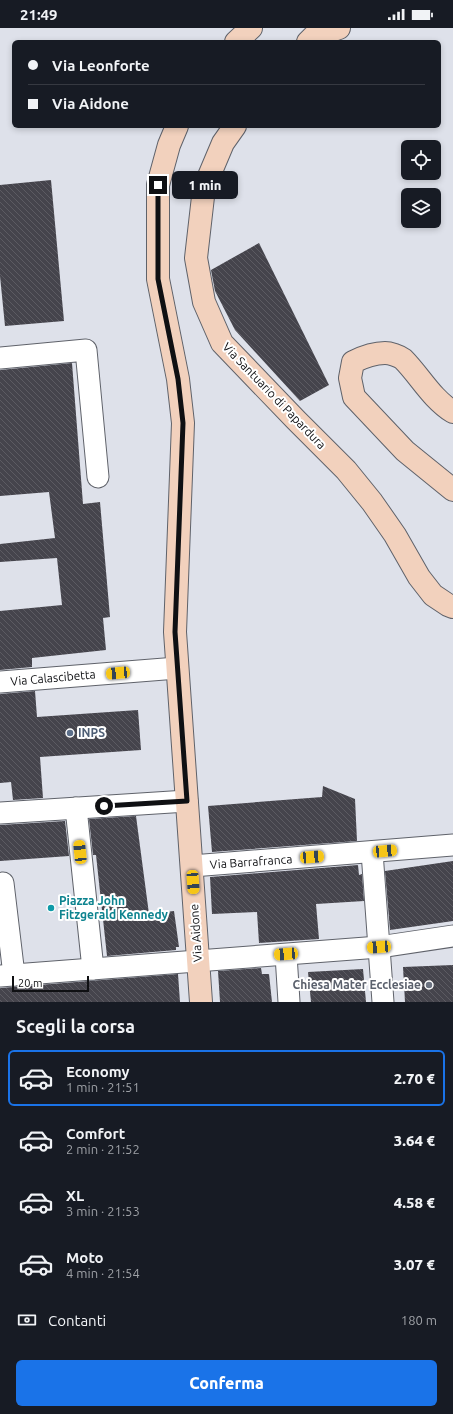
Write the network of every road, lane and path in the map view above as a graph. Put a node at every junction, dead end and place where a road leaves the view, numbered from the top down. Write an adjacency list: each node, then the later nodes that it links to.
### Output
1 (251, 28): 3 (street)
2 (339, 28): 4 (street)
3 (238, 40)
4 (310, 40)
5 (176, 128): 12 (street, Via Aidone)
6 (234, 128): 11 (street, Via Santuario di Papardura)
7 (0, 358): 9 (street)
8 (453, 412): 10 (street)
9 (98, 477)
10 (453, 490)
11 (453, 607)
12 (177, 668): 13 (street, Via Calascibetta); 14 (street, Via Aidone)
13 (0, 682)
14 (187, 801): 15 (street); 19 (street, Via Aidone)
15 (76, 808): 16 (street); 25 (street)
16 (0, 812)
17 (453, 845): 18 (street, Via Barrafranca)
18 (372, 852): 19 (street, Via Barrafranca); 22 (street)
19 (192, 866): 24 (street, Via Aidone)
20 (3, 883): 26 (street)
21 (453, 936): 22 (street)
22 (379, 947): 23 (street); 29 (street)
23 (286, 954): 24 (street); 28 (street)
24 (198, 961): 25 (street); 27 (street, Via Aidone)
25 (93, 969): 26 (street)
26 (7, 976)
27 (201, 1002)
28 (289, 1002)
29 (383, 1002)

